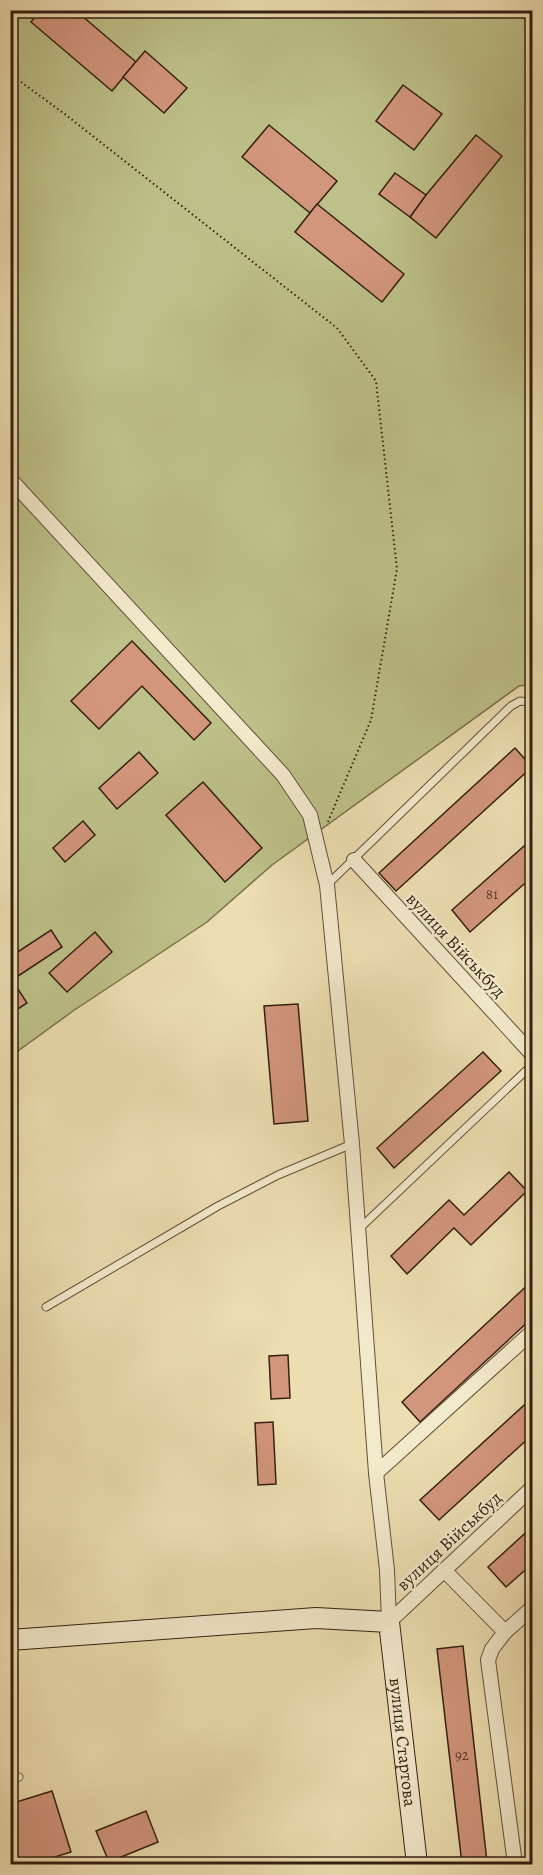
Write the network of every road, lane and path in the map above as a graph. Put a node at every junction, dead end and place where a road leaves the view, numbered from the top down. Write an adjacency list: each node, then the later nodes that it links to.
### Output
1 (10, 74): 4 (path)
2 (10, 479): 4 (street)
3 (532, 706): 5 (lane)
4 (318, 846): 6 (street)
5 (354, 860): 6 (lane); 7 (street, вулиця Військбуд)
6 (327, 885): 9 (street)
7 (532, 1054)
8 (532, 1065): 10 (lane)
9 (352, 1144): 10 (street); 11 (lane)
10 (359, 1229): 13 (street)
11 (46, 1307)
12 (532, 1332): 13 (street)
13 (376, 1473): 17 (street)
14 (532, 1488): 15 (street, вулиця Військбуд)
15 (444, 1570): 17 (street, вулиця Військбуд); 18 (street)
16 (532, 1608): 18 (street)
17 (389, 1622): 19 (main road); 22 (main road, вулиця Стартова)
18 (505, 1632): 23 (street)
19 (10, 1640)
20 (19, 1777): 21 (lane)
21 (10, 1781)
22 (417, 1864)
23 (515, 1864)

